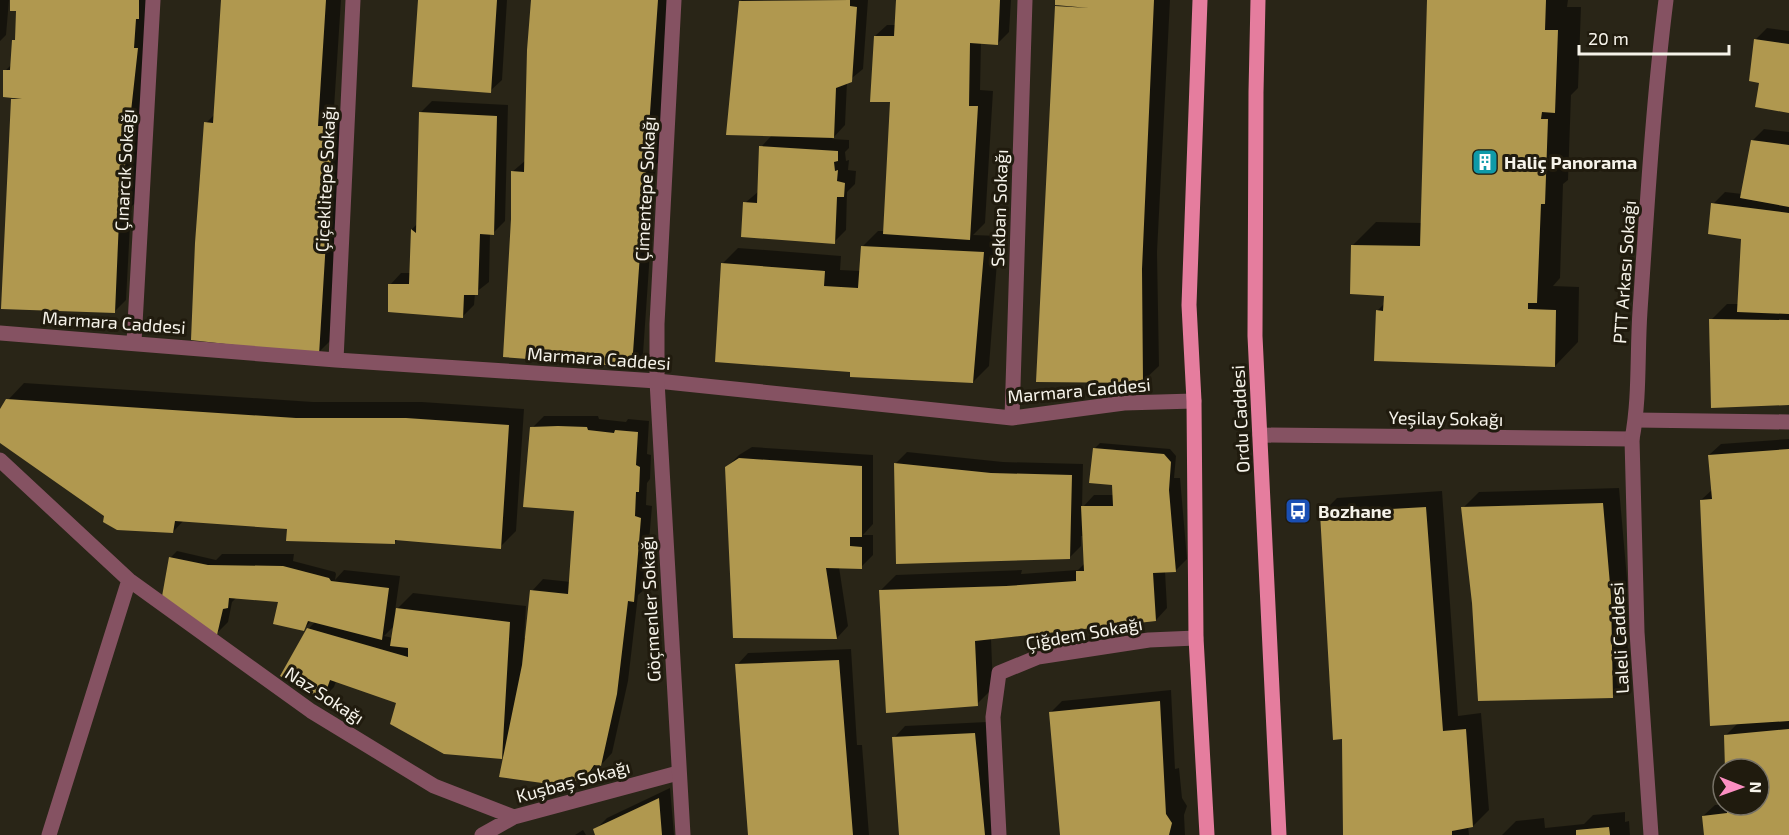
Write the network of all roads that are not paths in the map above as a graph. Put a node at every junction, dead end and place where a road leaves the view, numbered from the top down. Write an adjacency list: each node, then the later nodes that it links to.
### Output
1 (153, 0): 9 (street, Çınarcık Sokağı)
2 (353, 0): 10 (street, Çiçeklitepe Sokağı)
3 (674, 0): 11 (street, Çimentepe Sokağı)
4 (1025, 0): 13 (street, Sekban Sokağı)
5 (1200, 0): 12 (main road)
6 (1258, 0): 16 (main road, Ordu Caddesi)
7 (1666, 0): 14 (street, PTT Arkası Sokağı)
8 (0, 333): 9 (street, Marmara Caddesi)
9 (134, 342): 10 (street, Marmara Caddesi)
10 (336, 360): 11 (street, Marmara Caddesi)
11 (657, 381): 13 (street, Marmara Caddesi); 21 (street, Göçmenler Sokağı)
12 (1194, 401): 13 (street, Marmara Caddesi); 20 (main road)
13 (1012, 418)
14 (1636, 420): 15 (street); 17 (street, PTT Arkası Sokağı)
15 (1789, 422)
16 (1260, 435): 17 (street, Yeşilay Sokağı); 28 (main road, Ordu Caddesi)
17 (1632, 439): 29 (street, Laleli Caddesi)
18 (0, 460): 19 (street, Naz Sokağı)
19 (129, 580): 22 (street, Naz Sokağı); 23 (street)
20 (1196, 638): 26 (street, Çiğdem Sokağı); 27 (main road)
21 (678, 773): 22 (street, Kuşbaş Sokağı); 25 (street, Göçmenler Sokağı)
22 (514, 817): 24 (street, Kuşbaş Sokağı)
23 (49, 835)
24 (482, 835)
25 (683, 835)
26 (999, 835)
27 (1207, 835)
28 (1279, 835)
29 (1651, 835)

